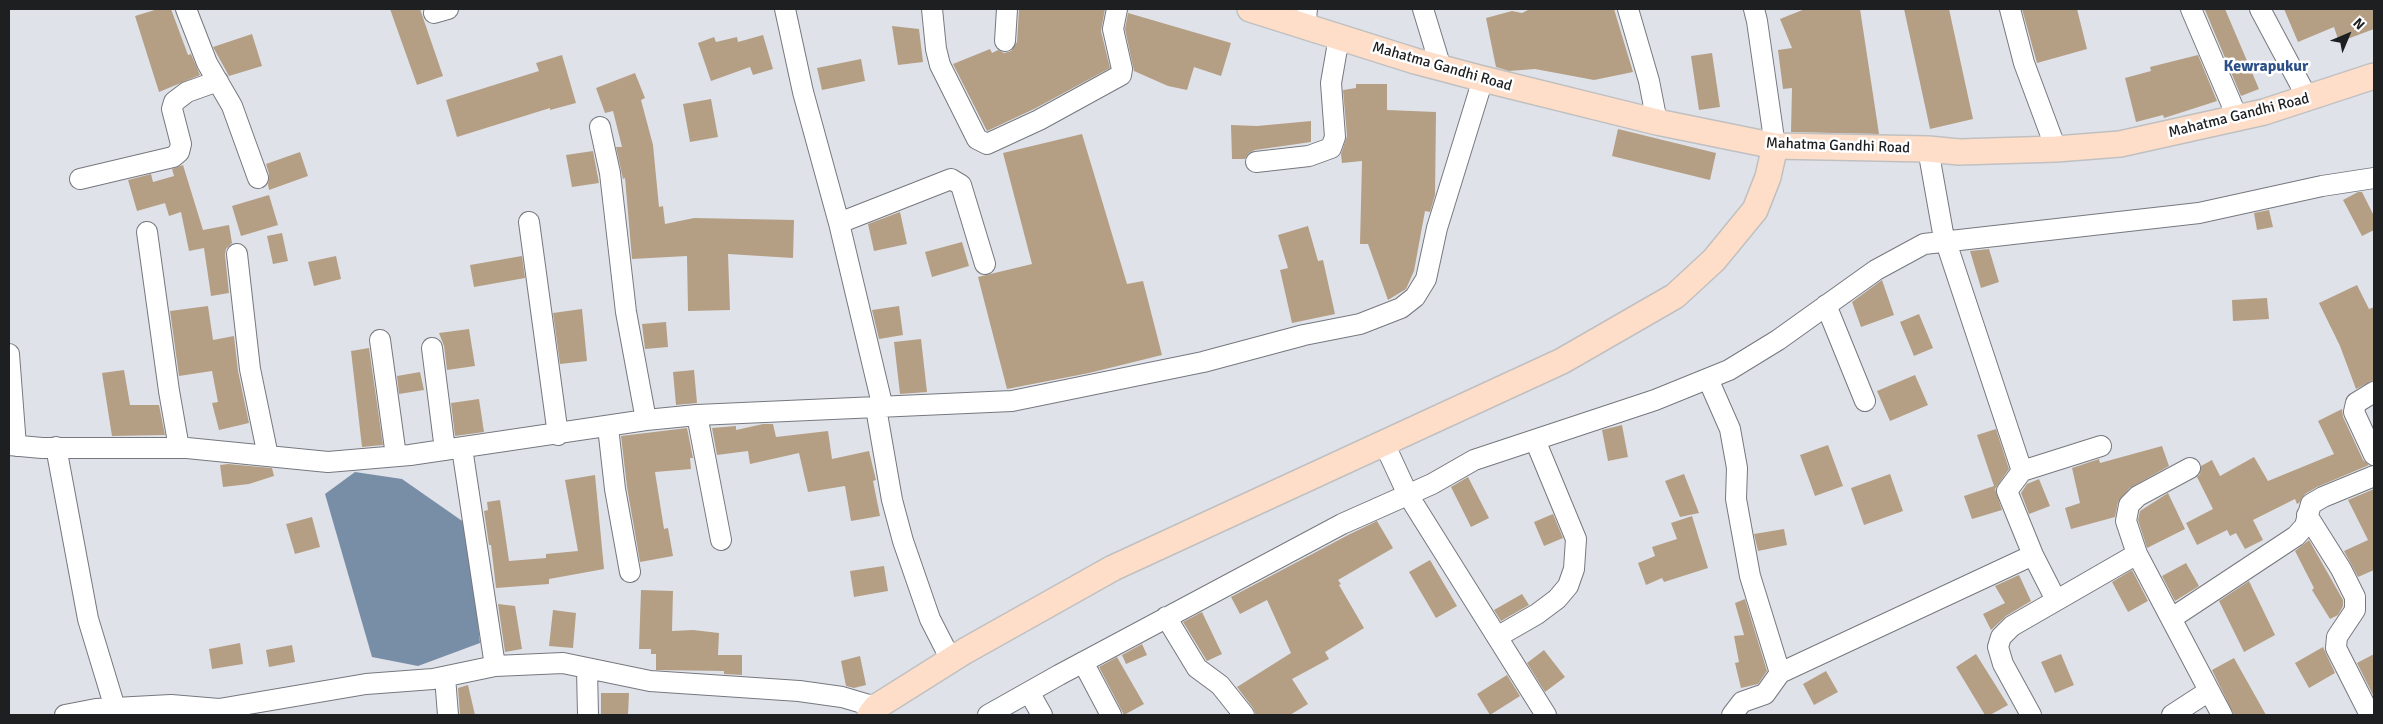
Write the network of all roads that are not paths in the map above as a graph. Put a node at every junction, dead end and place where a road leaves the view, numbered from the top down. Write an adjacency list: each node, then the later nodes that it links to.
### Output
1 (186, 9): 19 (street)
2 (785, 9): 32 (street)
3 (932, 9): 5 (street)
4 (1007, 9): 15 (street)
5 (1117, 9)
6 (1250, 9): 13 (main road, Mahatma Gandhi Road)
7 (1423, 9): 16 (street)
8 (1628, 9): 22 (street)
9 (1754, 9): 24 (street)
10 (2010, 9): 26 (street)
11 (2191, 9): 21 (street)
12 (2260, 9): 20 (street)
13 (1306, 18): 14 (main road, Mahatma Gandhi Road)
14 (1339, 37): 16 (main road, Mahatma Gandhi Road); 27 (street)
15 (1005, 41)
16 (1442, 68): 18 (main road, Mahatma Gandhi Road)
17 (2374, 77): 20 (main road, Mahatma Gandhi Road)
18 (1483, 79): 22 (main road, Mahatma Gandhi Road); 44 (street)
19 (218, 81): 29 (street); 30 (street)
20 (2308, 99): 21 (main road, Mahatma Gandhi Road)
21 (2238, 119): 26 (main road, Mahatma Gandhi Road)
22 (1657, 122): 24 (main road, Mahatma Gandhi Road)
23 (600, 127): 46 (street)
24 (1774, 146): 25 (main road, Mahatma Gandhi Road); 55 (main road)
25 (1928, 149): 26 (main road, Mahatma Gandhi Road); 34 (street)
26 (2056, 149)
27 (1256, 162)
28 (2373, 176): 34 (street)
29 (258, 178)
30 (80, 179)
31 (529, 222): 48 (street)
32 (838, 224): 36 (street); 44 (street)
33 (147, 232): 53 (street)
34 (1944, 237): 37 (street); 60 (street)
35 (237, 254): 57 (street)
36 (985, 264)
37 (1826, 305): 41 (street); 43 (street)
38 (380, 340): 58 (street)
39 (432, 348): 54 (street)
40 (9, 354): 50 (street)
41 (1708, 379): 49 (street); 76 (street)
42 (2374, 392): 56 (street)
43 (1865, 401)
44 (880, 408): 45 (street); 72 (street)
45 (698, 415): 46 (street); 64 (street)
46 (646, 420): 47 (street)
47 (608, 427): 48 (street); 67 (street)
48 (558, 434): 54 (street)
49 (1535, 440): 62 (street); 71 (street)
50 (12, 445): 52 (street)
51 (2101, 446): 60 (street)
52 (56, 448): 53 (street); 80 (street)
53 (179, 448): 57 (street)
54 (453, 449): 58 (street); 74 (street)
55 (1386, 450): 62 (street); 72 (main road)
56 (2374, 455)
57 (268, 456): 58 (street)
58 (396, 456)
59 (2190, 468): 65 (street)
60 (2022, 471): 66 (street)
61 (2374, 476): 63 (street)
62 (1406, 491): 69 (street); 71 (street)
63 (2307, 515): 70 (street); 94 (street)
64 (721, 540)
65 (2137, 554): 68 (street); 70 (street)
66 (2033, 555): 68 (street); 76 (street)
67 (630, 572)
68 (2056, 600): 91 (street)
69 (1166, 617): 73 (street); 88 (street)
70 (2172, 618): 78 (street)
71 (1497, 637): 89 (street)
72 (951, 660): 81 (main road)
73 (1083, 662): 79 (street); 87 (street)
74 (494, 666): 75 (street); 77 (street)
75 (588, 669): 81 (street); 84 (street)
76 (1780, 673): 90 (street)
77 (445, 677): 80 (street); 83 (street)
78 (2208, 691): 92 (street); 93 (street)
79 (1030, 692): 85 (street); 86 (street)
80 (115, 708): 82 (street)
81 (873, 711)
82 (65, 715)
83 (448, 715)
84 (588, 715)
85 (988, 715)
86 (1042, 715)
87 (1111, 715)
88 (1244, 715)
89 (1546, 715)
90 (1732, 715)
91 (2031, 715)
92 (2172, 715)
93 (2222, 715)
94 (2370, 715)

